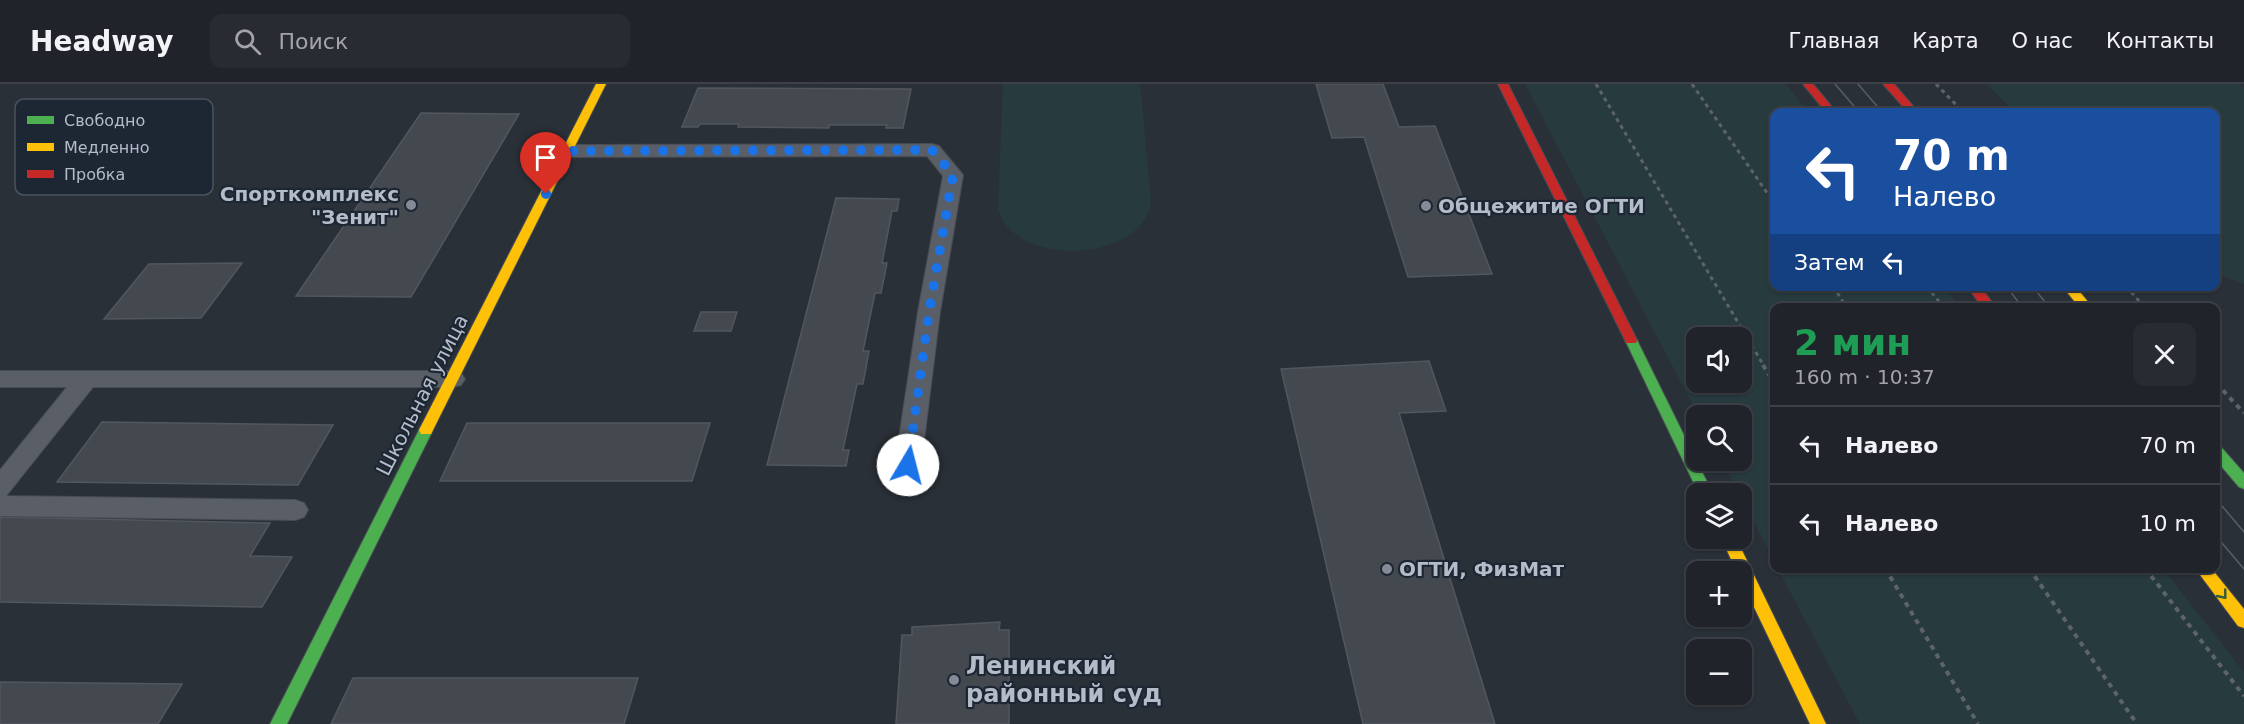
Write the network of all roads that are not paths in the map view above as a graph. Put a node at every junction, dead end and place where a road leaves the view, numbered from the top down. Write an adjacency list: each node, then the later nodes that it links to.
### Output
1 (601, 84): 7 (street, Школьная улица)
2 (1503, 84): 17 (street)
3 (1808, 84): 5 (street)
4 (1888, 84): 6 (street)
5 (1828, 108)
6 (1909, 108)
7 (567, 151): 13 (street, Школьная улица); 16 (lane)
8 (1976, 291): 10 (street)
9 (2072, 291): 11 (street)
10 (1986, 303)
11 (2083, 303)
12 (87, 379): 13 (lane); 14 (lane); 19 (lane)
13 (453, 379): 25 (street, Школьная улица)
14 (0, 380)
15 (2220, 456): 18 (street)
16 (908, 465)
17 (1701, 483)
18 (2244, 483)
19 (0, 488)
20 (0, 506): 21 (lane)
21 (295, 510)
22 (1733, 549): 26 (street)
23 (2206, 573): 24 (street, one-way to 24)
24 (2244, 621)
25 (278, 724)
26 (1818, 724)

